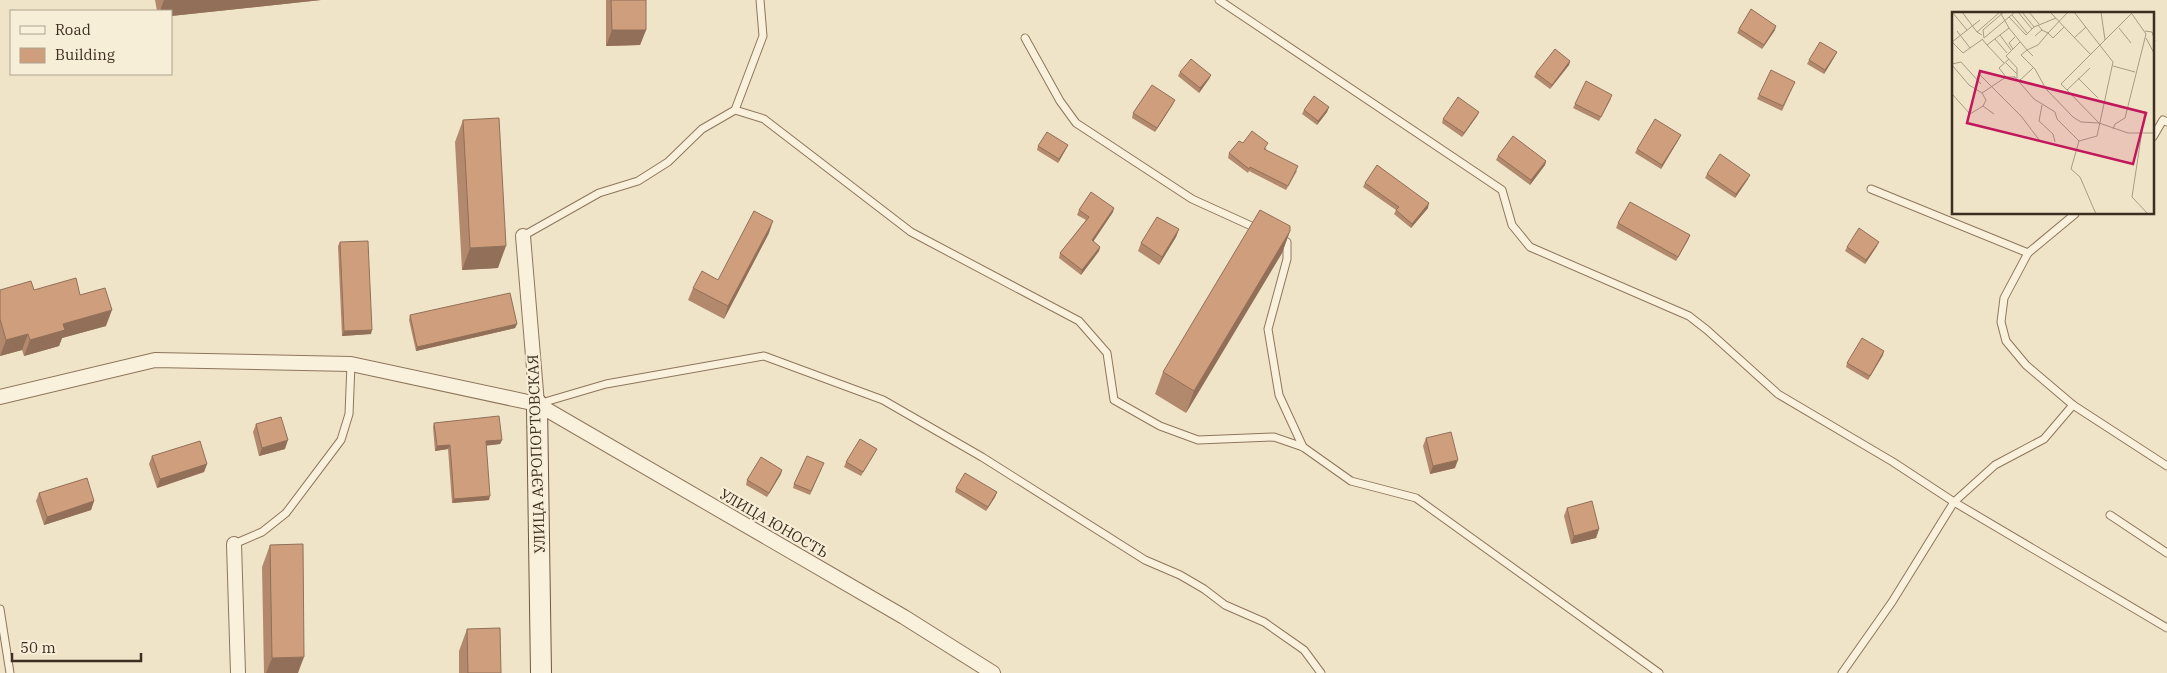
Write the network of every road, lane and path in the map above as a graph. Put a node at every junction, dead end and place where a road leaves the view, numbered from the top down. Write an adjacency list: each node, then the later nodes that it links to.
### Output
1 (760, 0): 4 (lane)
2 (1219, 0): 17 (lane)
3 (1025, 38): 15 (lane)
4 (735, 110): 9 (lane); 15 (lane)
5 (2167, 122): 6 (lane)
6 (2154, 135)
7 (1870, 189): 10 (lane)
8 (2074, 215): 10 (lane)
9 (523, 236): 13 (street, УЛИЦА АЭРОПОРТОВСКАЯ)
10 (2028, 252): 14 (lane)
11 (351, 364): 12 (street, УЛИЦА ЮНОСТЬ); 13 (street, УЛИЦА ЮНОСТЬ); 19 (lane)
12 (0, 398)
13 (537, 404): 26 (street, УЛИЦА АЭРОПОРТОВСКАЯ); 27 (street, УЛИЦА ЮНОСТЬ); 28 (lane)
14 (2073, 405): 16 (lane); 17 (lane)
15 (1303, 447): 23 (lane)
16 (2167, 466)
17 (1954, 502): 22 (lane); 29 (lane)
18 (2110, 515): 20 (lane)
19 (234, 544): 25 (street)
20 (2167, 553)
21 (0, 609): 24 (lane)
22 (2167, 628)
23 (1656, 672)
24 (10, 673)
25 (238, 673)
26 (542, 673)
27 (993, 673)
28 (1321, 673)
29 (1842, 673)

